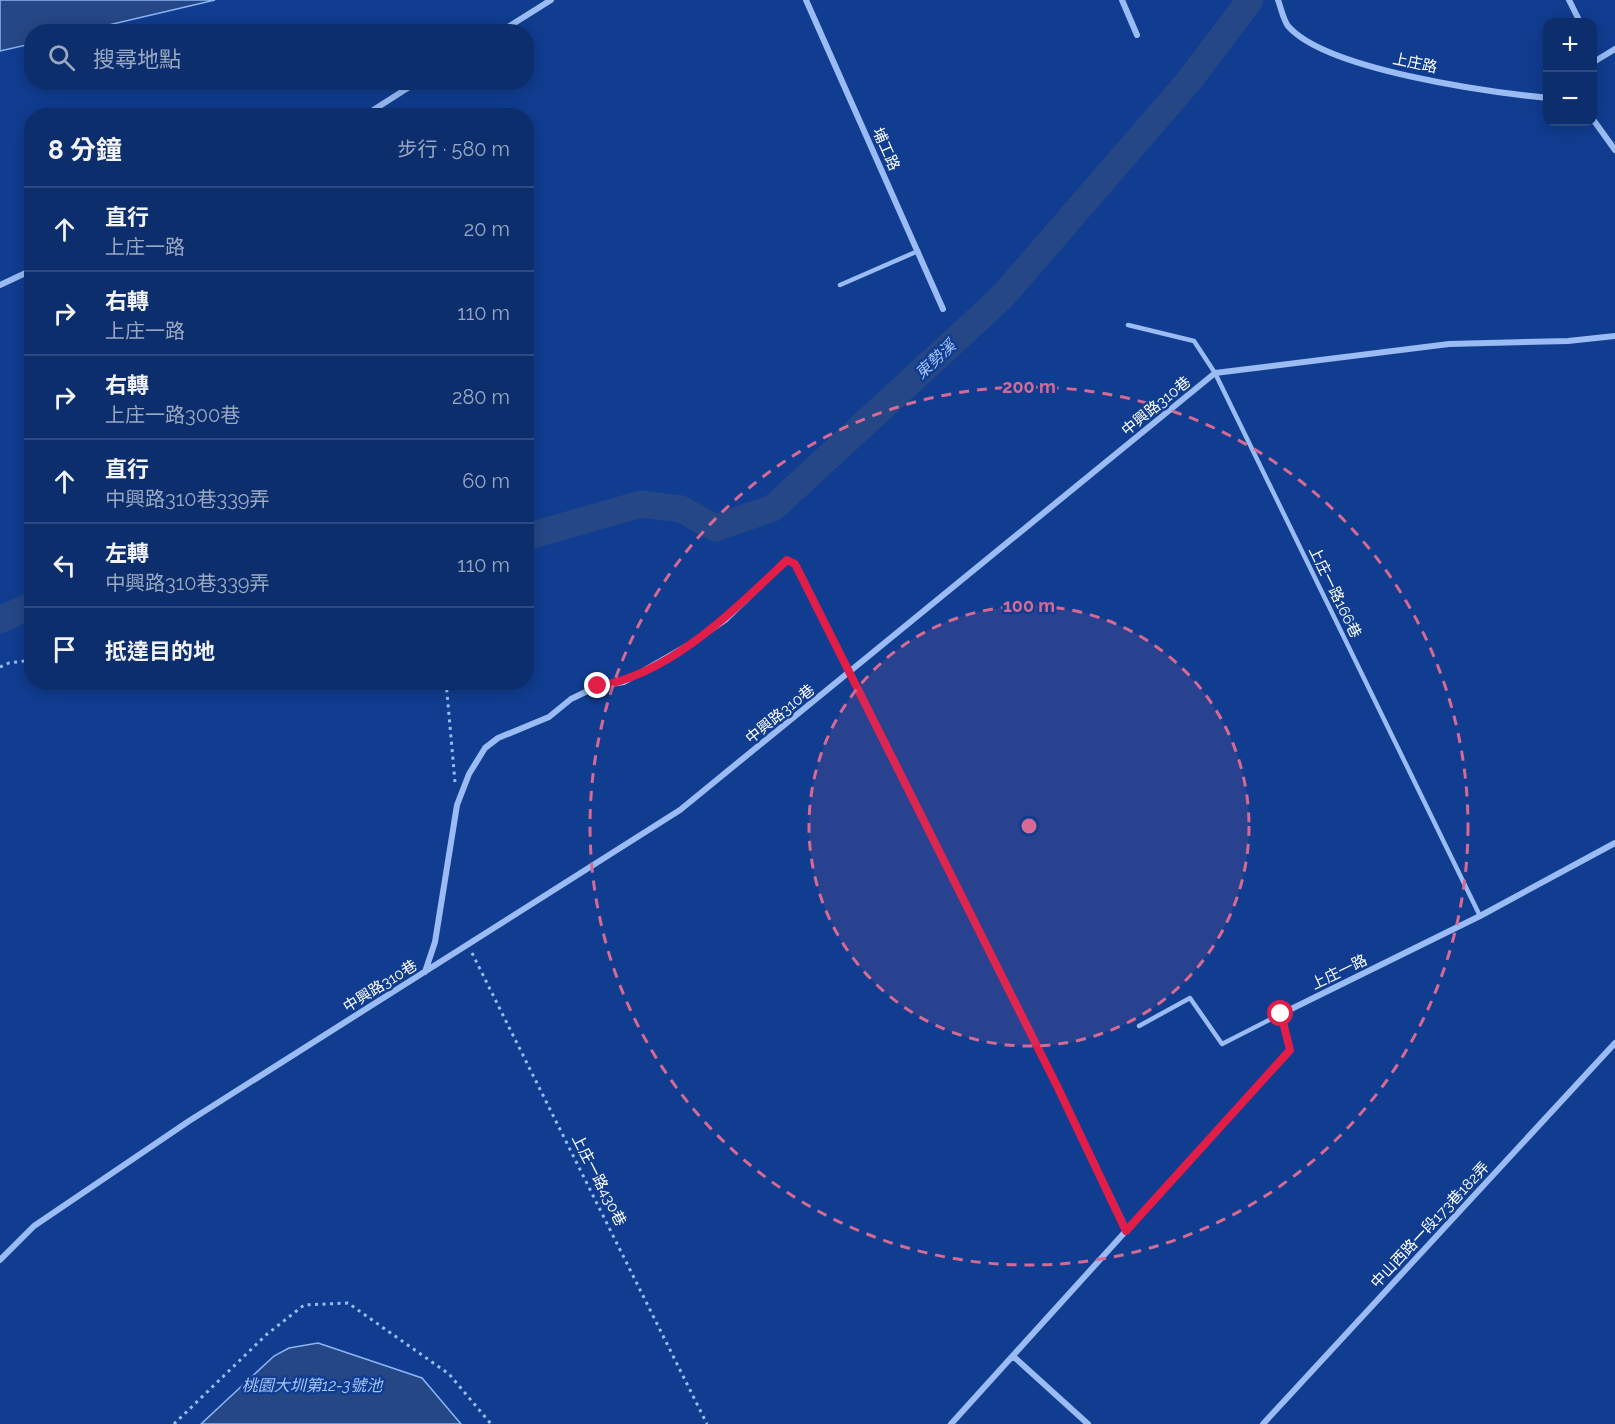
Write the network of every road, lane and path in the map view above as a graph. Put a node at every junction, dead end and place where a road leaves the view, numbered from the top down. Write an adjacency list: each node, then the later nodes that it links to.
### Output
1 (551, 0): 7 (street)
2 (806, 0): 16 (street, 埔工路)
3 (1122, 0): 8 (street)
4 (1278, 0): 12 (street, 上庄路)
5 (1569, 0): 6 (street)
6 (1578, 18)
7 (513, 24)
8 (1137, 35)
9 (1615, 49): 10 (street)
10 (1597, 60)
11 (405, 90): 13 (street)
12 (1543, 98)
13 (376, 108)
14 (1597, 124): 15 (street)
15 (1615, 150)
16 (918, 251): 19 (lane); 20 (street, 埔工路)
17 (24, 274): 18 (street)
18 (0, 285)
19 (840, 285)
20 (943, 309)
21 (1128, 325): 23 (lane, 上庄一路166巷)
22 (1615, 336): 23 (street)
23 (1215, 373): 26 (street, 中興路310巷); 30 (lane, 上庄一路166巷)
24 (24, 661): 25 (path)
25 (0, 668)
26 (849, 674): 28 (street); 31 (street, 中興路310巷); 36 (street)
27 (447, 690): 28 (path)
28 (457, 805): 32 (street)
29 (1615, 843): 30 (street, 上庄一路)
30 (1480, 916): 33 (street, 上庄一路)
31 (468, 946): 32 (street, 中興路310巷); 41 (path, 上庄一路430巷)
32 (425, 972): 37 (street, 中興路310巷)
33 (1281, 1014): 34 (lane); 36 (street)
34 (1139, 1026)
35 (1615, 1043): 44 (street, 中山西路一段173巷182弄)
36 (1126, 1231): 38 (street)
37 (0, 1260)
38 (1013, 1356): 42 (street); 43 (street)
39 (174, 1424): 40 (path)
40 (491, 1424)
41 (707, 1424)
42 (951, 1424)
43 (1088, 1424)
44 (1263, 1424)

